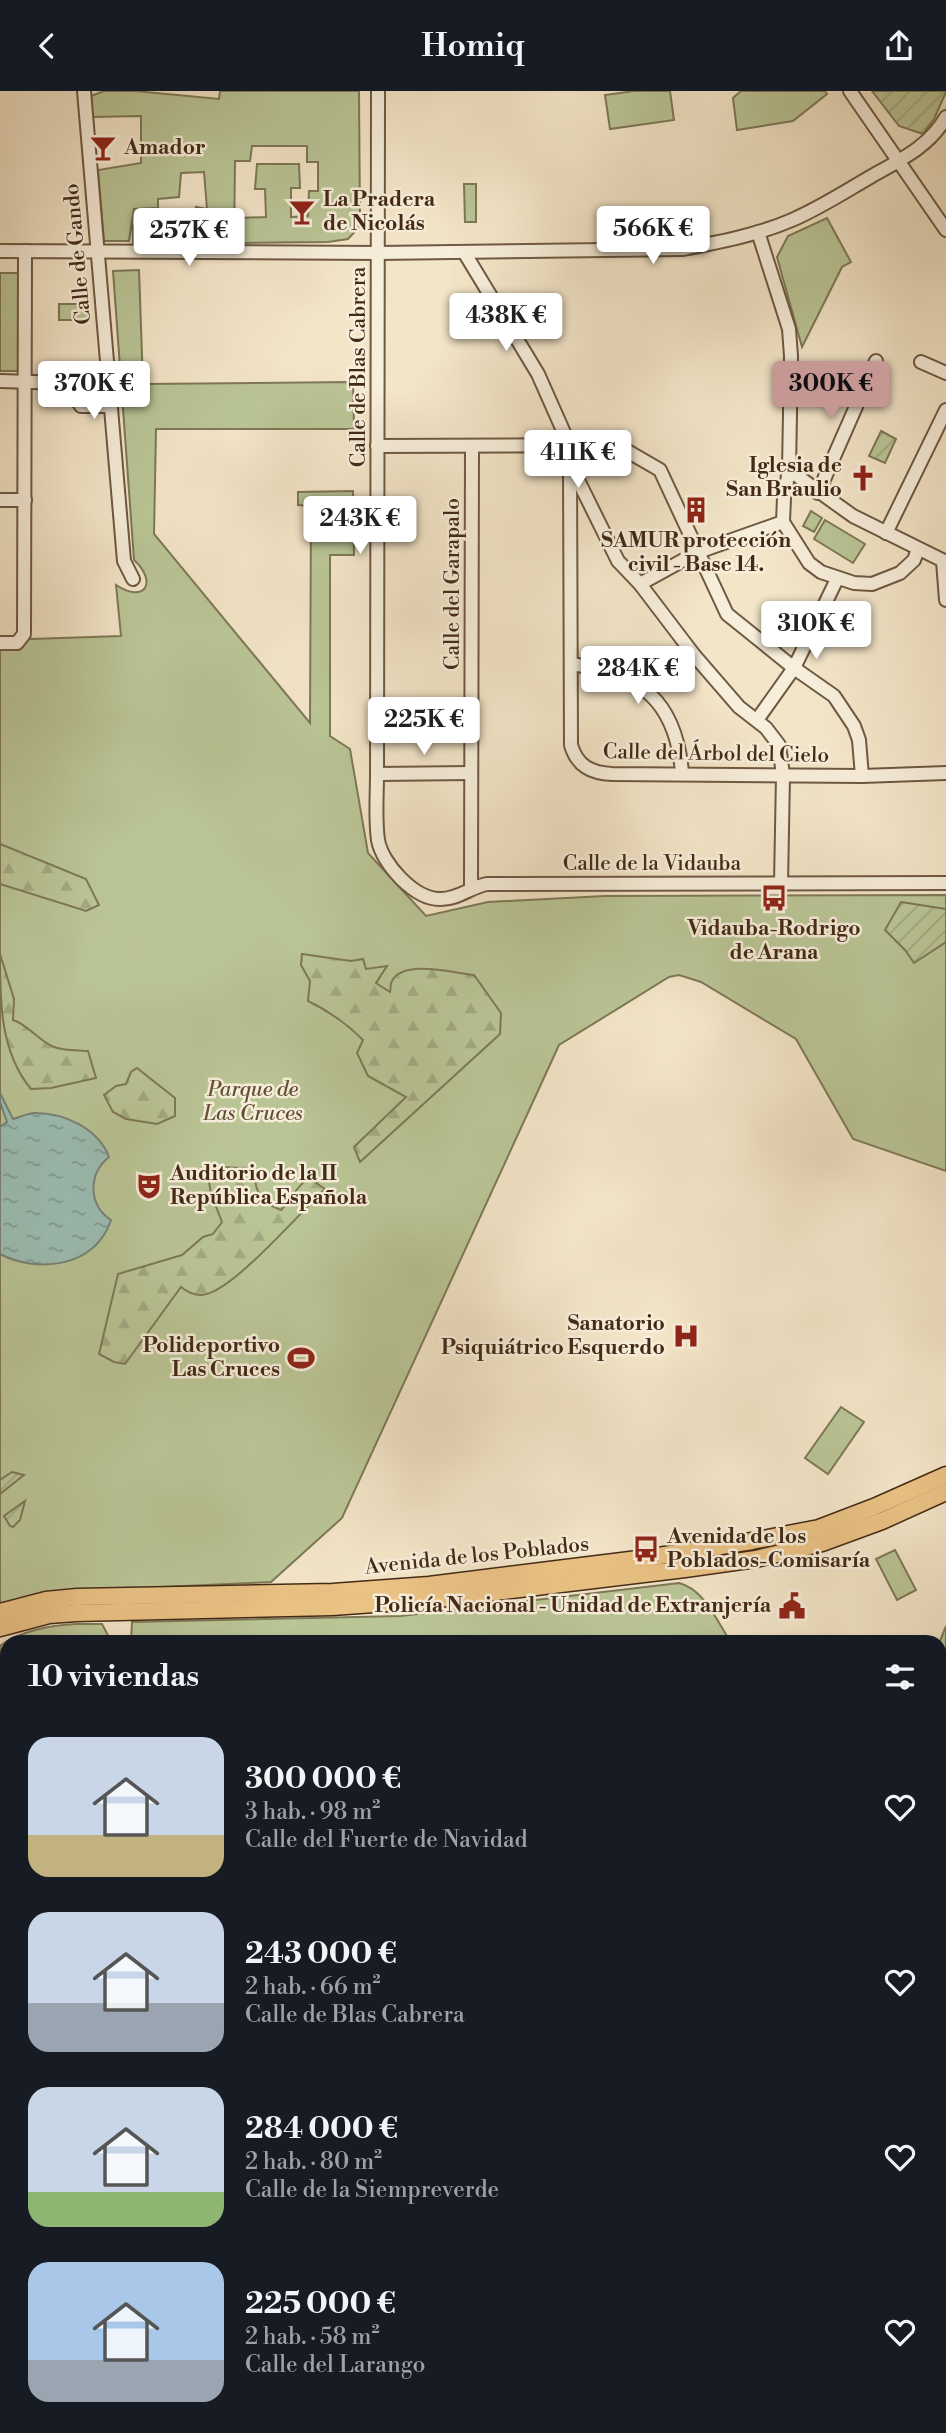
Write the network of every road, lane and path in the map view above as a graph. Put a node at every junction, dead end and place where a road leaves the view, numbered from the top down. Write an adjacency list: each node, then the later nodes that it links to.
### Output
1 (85, 91): 10 (street, Calle de Gando)
2 (378, 91): 12 (street, Calle de Blas Cabrera)
3 (850, 91): 5 (street)
4 (946, 117): 5 (street)
5 (900, 161): 6 (street); 7 (street)
6 (946, 230)
7 (758, 232): 11 (street); 24 (street)
8 (0, 251): 9 (street)
9 (25, 251): 10 (street); 17 (street)
10 (97, 252): 12 (street); 18 (street, Calle de Gando)
11 (464, 252): 12 (street); 20 (street)
12 (379, 253): 21 (street, Calle de Blas Cabrera)
13 (876, 361): 25 (street)
14 (920, 362): 15 (street)
15 (946, 373)
16 (0, 381): 17 (street)
17 (25, 381): 18 (street); 27 (street)
18 (110, 406): 35 (street, Calle de Gando)
19 (946, 410): 31 (street)
20 (569, 444): 22 (street); 23 (street, Calle del Árbol del Cielo); 33 (street)
21 (377, 446): 22 (street); 46 (street, Calle de Blas Cabrera)
22 (472, 447): 43 (street, Calle del Garapalo)
23 (570, 464): 28 (street); 29 (street, Calle del Árbol del Cielo)
24 (789, 470): 25 (street); 30 (street)
25 (818, 493): 31 (street)
26 (0, 500): 27 (street)
27 (24, 501): 39 (street)
28 (592, 512): 29 (street); 37 (street)
29 (570, 517): 40 (street, Calle del Árbol del Cielo)
30 (783, 522): 33 (street); 36 (street)
31 (886, 533): 32 (street)
32 (918, 549): 34 (street); 36 (street)
33 (698, 552): 37 (street); 41 (street)
34 (945, 561): 38 (street)
35 (133, 579)
36 (837, 579): 41 (street)
37 (640, 584): 42 (street)
38 (946, 600)
39 (0, 643)
40 (571, 663): 44 (street); 44 (street, Calle del Árbol del Cielo)
41 (794, 668): 42 (street); 48 (street)
42 (757, 720): 47 (street)
43 (471, 773): 46 (street); 52 (street, Calle del Garapalo)
44 (682, 773): 47 (street, Calle del Árbol del Cielo)
45 (946, 773): 48 (street, Calle del Árbol del Cielo)
46 (377, 774): 49 (street, Calle de Blas Cabrera)
47 (783, 775): 48 (street, Calle del Árbol del Cielo); 51 (street)
48 (862, 776)
49 (382, 852): 52 (street, Calle de la Vidauba)
50 (946, 883): 51 (street, Calle de la Vidauba)
51 (781, 884): 52 (street, Calle de la Vidauba)
52 (471, 889)
53 (946, 1475): 55 (main road, Avenida de los Poblados)
54 (946, 1492): 56 (main road, Avenida de los Poblados)
55 (0, 1612)
56 (0, 1628)

